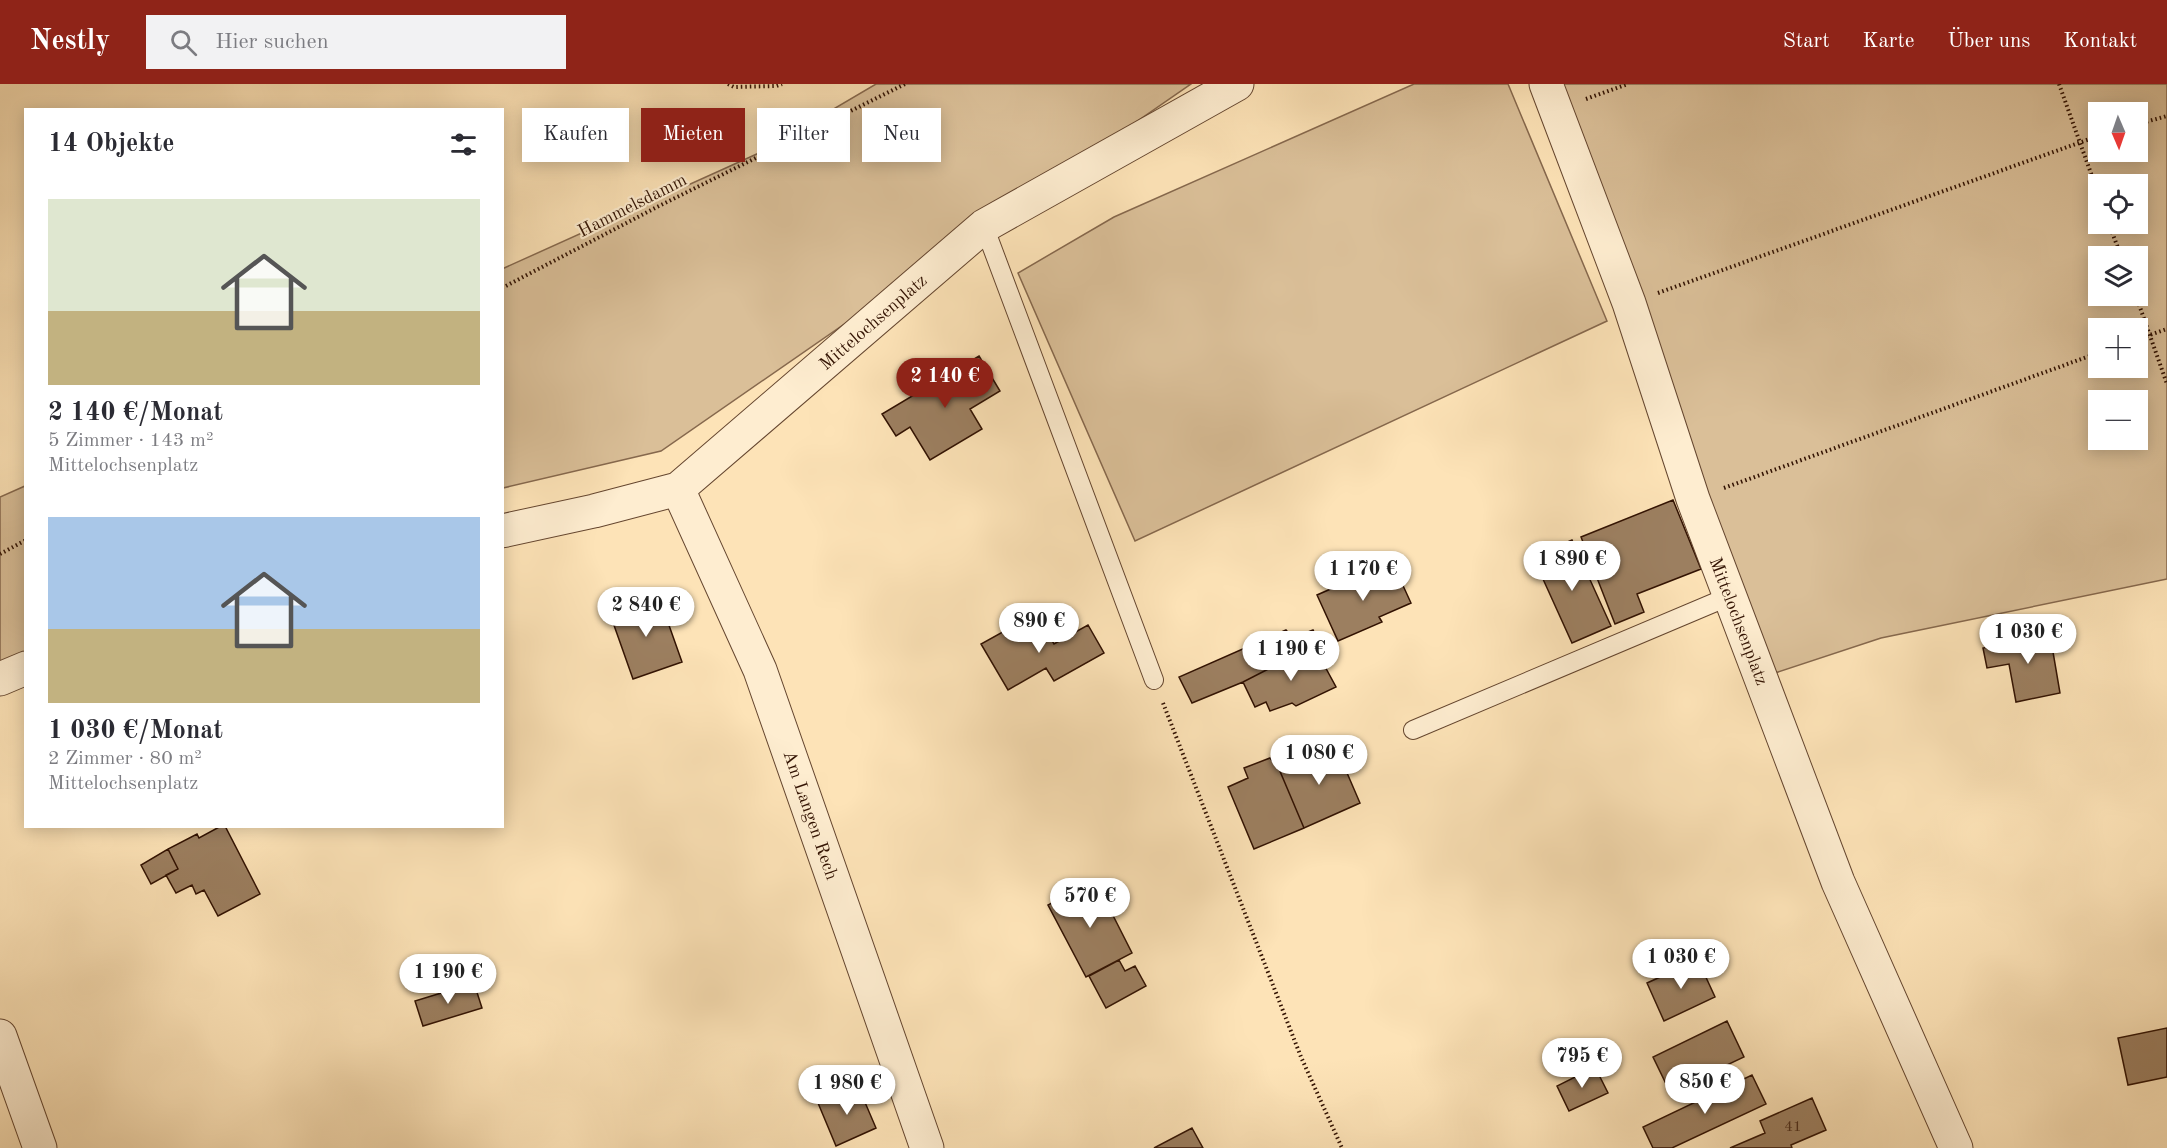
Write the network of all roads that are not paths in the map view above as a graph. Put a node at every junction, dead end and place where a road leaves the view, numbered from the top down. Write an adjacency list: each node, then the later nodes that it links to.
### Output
1 (1237, 84): 3 (street, Mittelochsenplatz)
2 (1551, 97): 6 (street, Mittelochsenplatz)
3 (984, 226): 4 (street, Mittelochsenplatz); 9 (lane)
4 (678, 489): 5 (street, Mittelochsenplatz); 13 (street, Am Langen Rech)
5 (504, 531)
6 (1730, 596): 10 (lane); 14 (street, Mittelochsenplatz)
7 (24, 669): 8 (street)
8 (0, 679)
9 (1154, 680)
10 (1413, 730)
11 (0, 1035): 12 (street)
12 (40, 1148)
13 (927, 1148)
14 (1956, 1148)

